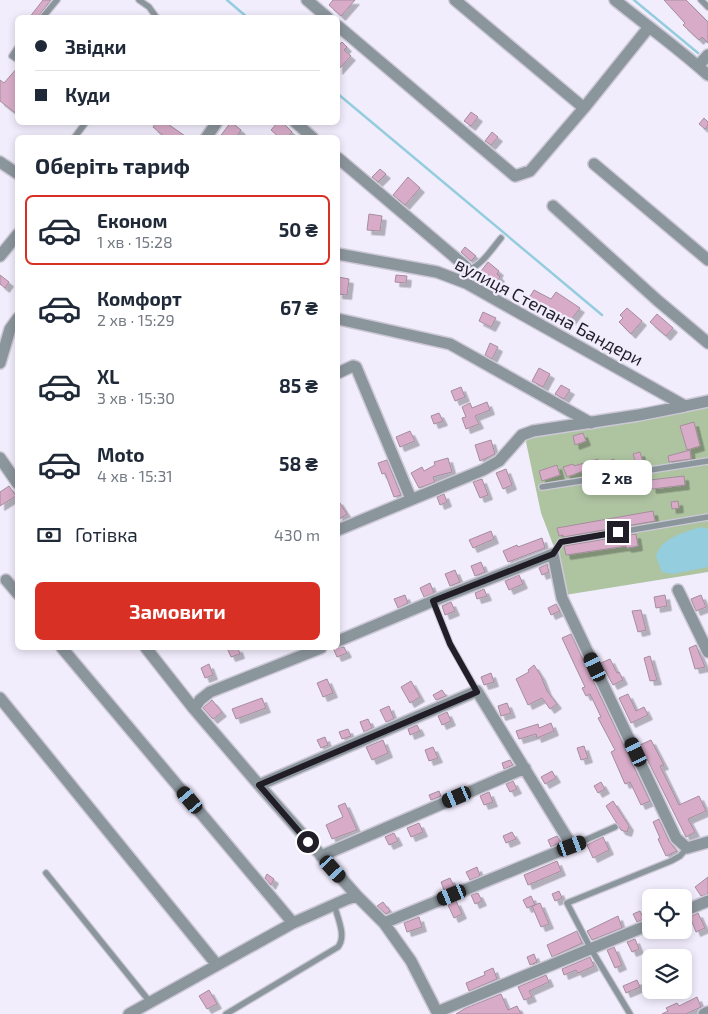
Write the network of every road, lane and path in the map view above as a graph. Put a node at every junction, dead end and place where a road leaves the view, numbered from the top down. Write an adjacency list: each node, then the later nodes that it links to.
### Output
1 (57, 0): 8 (lane)
2 (140, 0): 9 (lane)
3 (307, 0): 10 (street)
4 (454, 0): 16 (street)
5 (615, 0): 11 (street)
6 (701, 0): 7 (lane)
7 (708, 7)
8 (44, 15)
9 (155, 15)
10 (324, 15)
11 (649, 27): 14 (street); 16 (street)
12 (340, 28): 16 (street)
13 (708, 56): 14 (street)
14 (698, 66): 15 (street)
15 (708, 74)
16 (584, 108)
17 (298, 125): 18 (street)
18 (310, 135)
19 (340, 160): 29 (street)
20 (0, 162): 22 (street)
21 (594, 164): 28 (street)
22 (15, 172)
23 (554, 206): 33 (street)
24 (15, 238): 27 (street)
25 (501, 238): 29 (lane)
26 (340, 254): 30 (street, вулиця Степана Бандери)
27 (0, 256)
28 (708, 260)
29 (468, 270): 30 (street)
30 (466, 284): 37 (street, вулиця Степана Бандери)
31 (340, 319): 38 (street)
32 (15, 322): 34 (street)
33 (708, 343)
34 (0, 363)
35 (340, 372): 43 (street)
36 (708, 401): 37 (street)
37 (685, 406): 38 (street)
38 (591, 423): 43 (street)
39 (0, 458): 41 (street)
40 (708, 461): 42 (lane)
41 (15, 480)
42 (542, 487)
43 (411, 499): 45 (street)
44 (708, 517): 46 (lane)
45 (340, 529)
46 (553, 554): 50 (street); 64 (street)
47 (3, 582): 49 (street)
48 (678, 590): 55 (street)
49 (15, 592)
50 (433, 601): 51 (street); 56 (lane)
51 (340, 639)
52 (64, 650): 71 (street)
53 (148, 650): 58 (street)
54 (316, 650): 58 (street)
55 (708, 652)
56 (477, 692): 59 (street); 60 (street)
57 (0, 698): 75 (street)
58 (194, 709): 60 (street)
59 (525, 768): 63 (street); 65 (street)
60 (259, 785): 65 (street)
61 (615, 827): 63 (lane)
62 (708, 842): 64 (street)
63 (572, 846): 72 (street)
64 (687, 848): 74 (lane)
65 (321, 856): 67 (street)
66 (46, 873): 76 (lane)
67 (357, 896): 69 (street); 72 (street)
68 (708, 901): 70 (street)
69 (334, 904): 71 (street); 80 (lane)
70 (692, 908)
71 (293, 923): 75 (street)
72 (384, 923): 78 (street)
73 (642, 928): 74 (street)
74 (591, 949): 78 (street); 81 (lane)
75 (217, 965): 76 (street)
76 (150, 1002): 79 (street)
77 (708, 1012): 82 (street)
78 (438, 1013)
79 (129, 1014)
80 (226, 1014)
81 (630, 1014)
82 (704, 1014)

